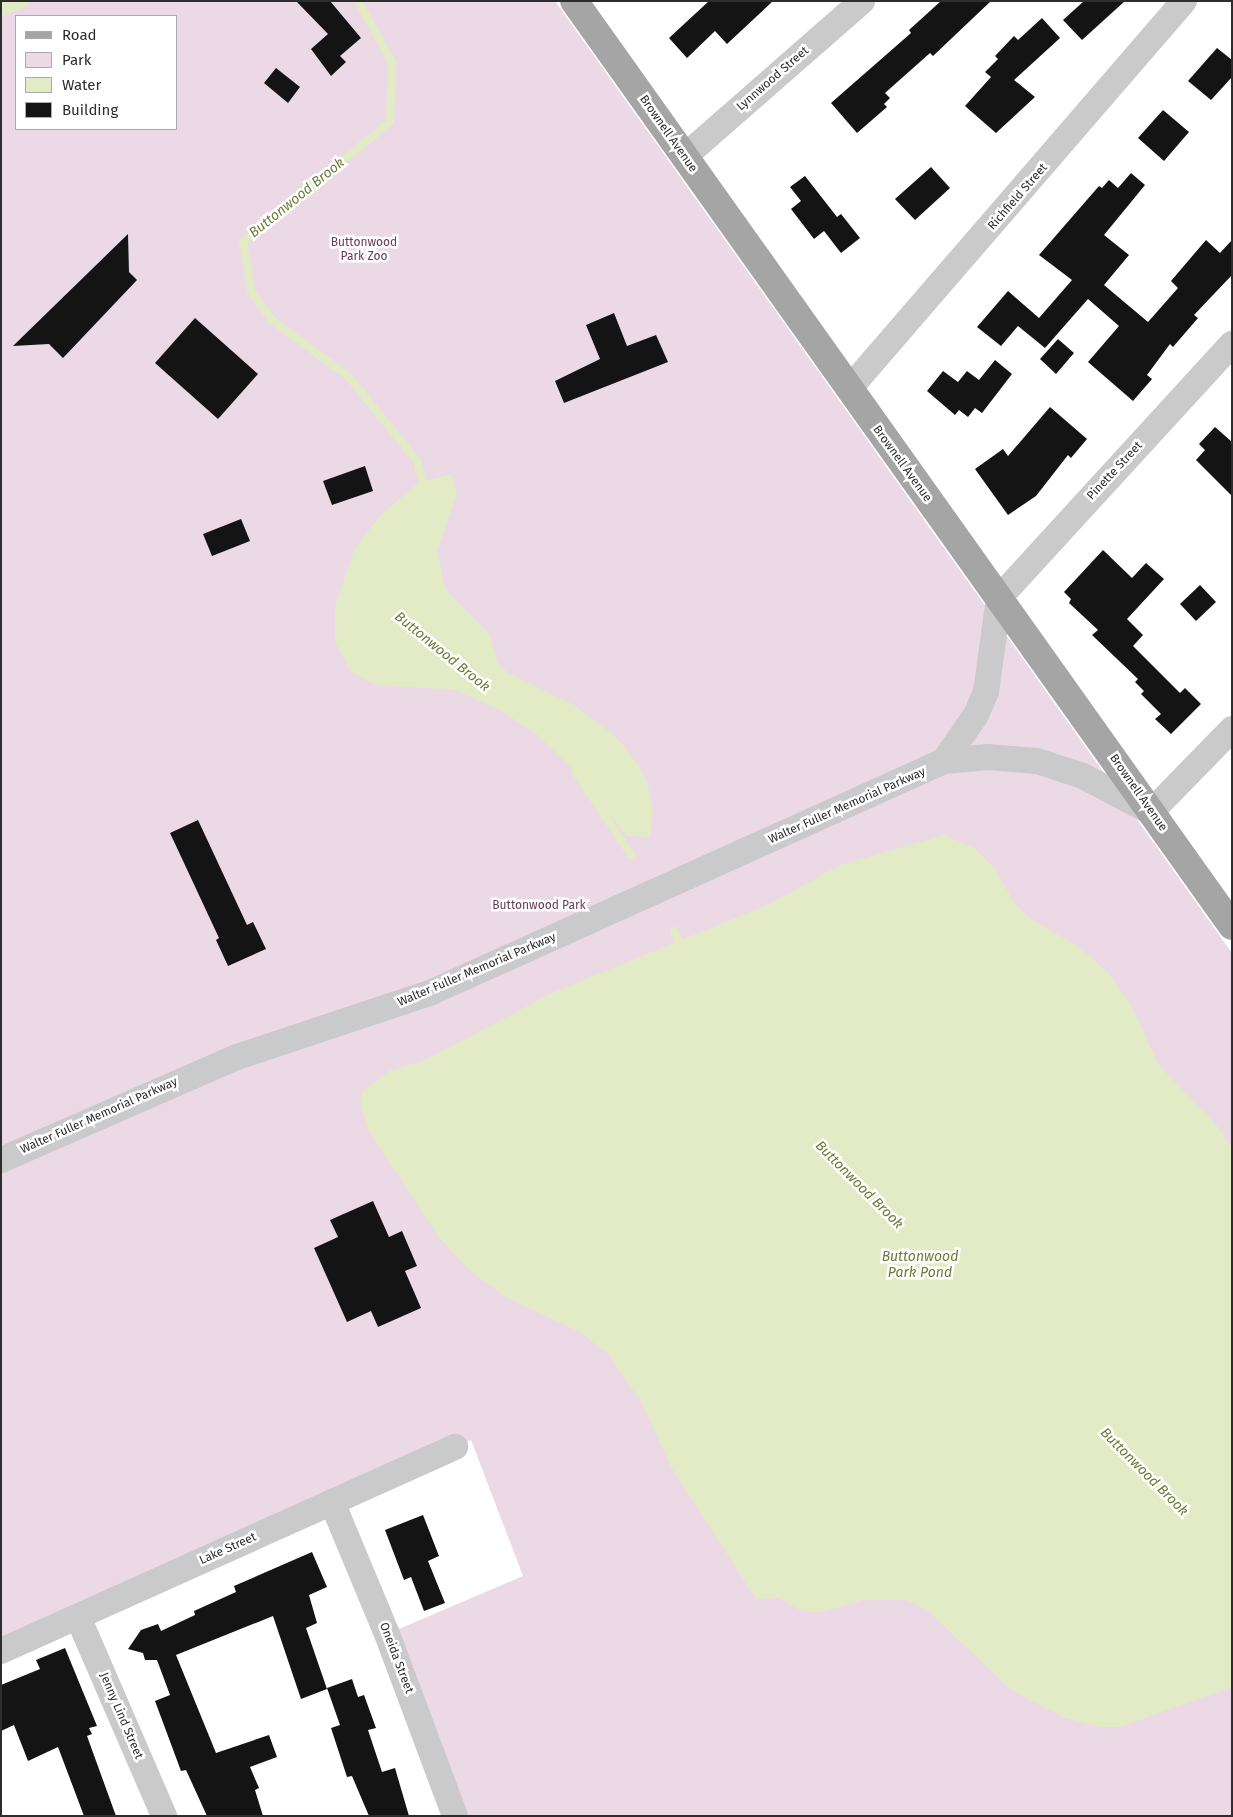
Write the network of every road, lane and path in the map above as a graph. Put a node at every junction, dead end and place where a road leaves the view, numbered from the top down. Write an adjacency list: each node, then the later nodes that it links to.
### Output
1 (574, 1): 4 (main road, Brownell Avenue)
2 (862, 1): 4 (street, Lynnwood Street)
3 (1184, 1): 6 (street, Richfield Street)
4 (684, 157): 6 (main road, Brownell Avenue)
5 (1232, 344): 7 (street, Pinette Street)
6 (849, 389): 7 (main road, Brownell Avenue)
7 (999, 598): 9 (street); 10 (main road, Brownell Avenue)
8 (1232, 729): 10 (street)
9 (944, 761): 10 (street, Walter Fuller Memorial Parkway); 12 (street, Walter Fuller Memorial Parkway)
10 (1151, 812): 11 (main road, Brownell Avenue)
11 (1232, 926)
12 (1, 1160)
13 (455, 1447): 14 (street, Lake Street)
14 (332, 1502): 15 (street, Lake Street); 18 (street, Oneida Street)
15 (78, 1616): 16 (street, Lake Street); 17 (street, Jenny Lind Street)
16 (1, 1651)
17 (164, 1816)
18 (455, 1816)

